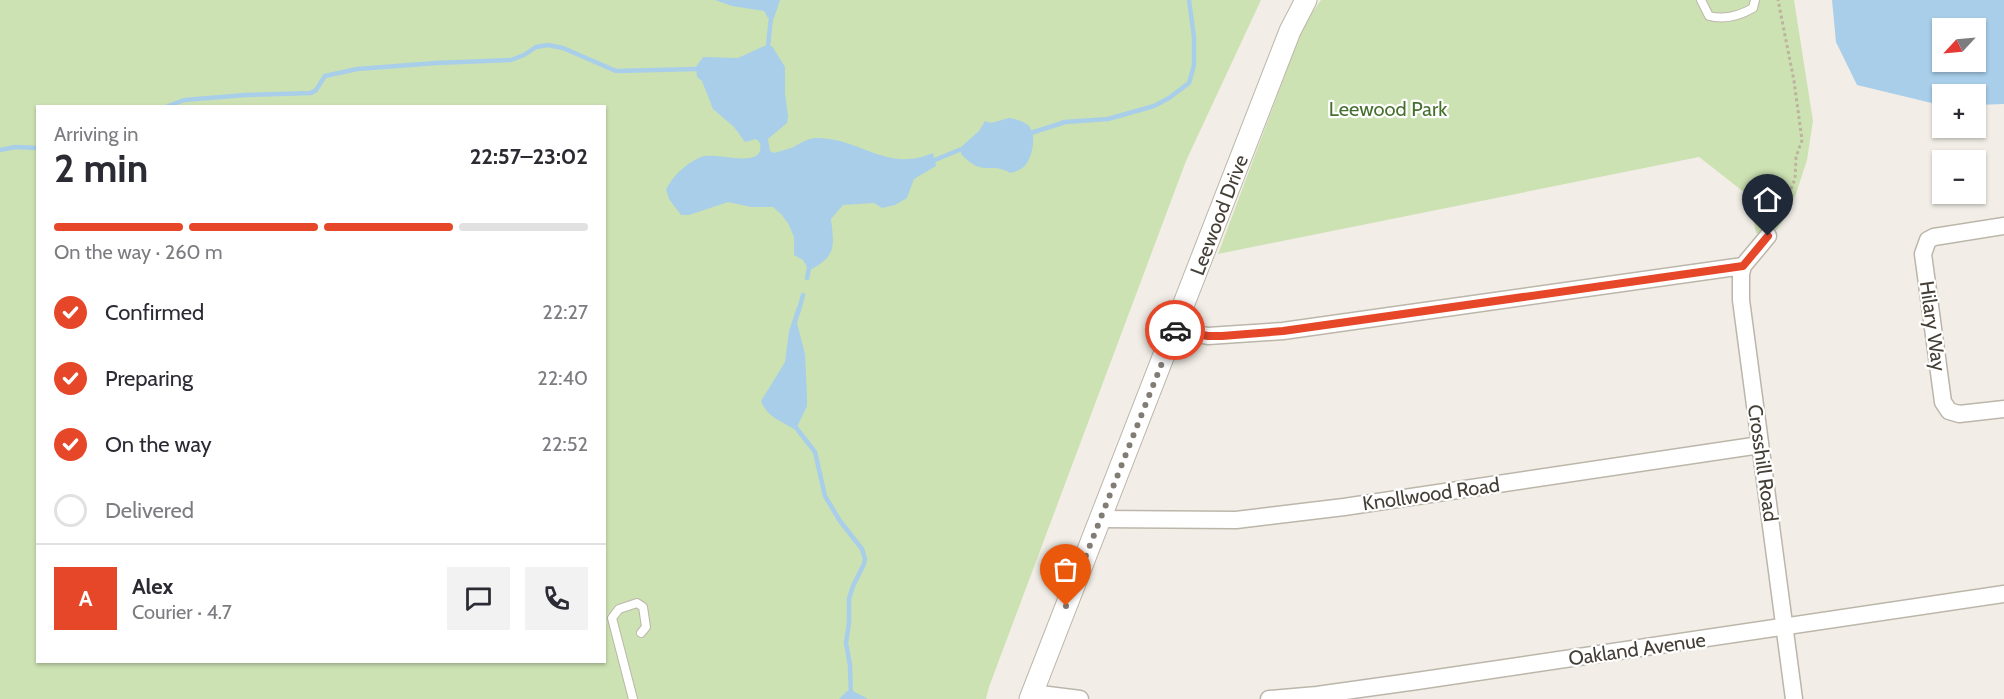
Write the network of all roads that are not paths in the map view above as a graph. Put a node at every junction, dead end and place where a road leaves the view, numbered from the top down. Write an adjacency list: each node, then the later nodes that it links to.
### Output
1 (1306, 0): 7 (street, Leewood Drive)
2 (1701, 0): 3 (lane)
3 (1755, 0)
4 (2004, 226): 8 (street, Hilary Way)
5 (1768, 236): 6 (street)
6 (1743, 266): 7 (street); 9 (street, Crosshill Road)
7 (1174, 330): 10 (street, Leewood Drive)
8 (2004, 409)
9 (1760, 445): 10 (street, Knollwood Road); 12 (street, Crosshill Road)
10 (1100, 519): 14 (street, Leewood Drive)
11 (2004, 594): 12 (street, Oakland Avenue)
12 (1785, 627): 17 (street, Oakland Avenue); 18 (street, Crosshill Road)
13 (641, 633): 15 (lane)
14 (1031, 696): 16 (street)
15 (633, 699)
16 (1080, 699)
17 (1269, 699)
18 (1794, 699)

